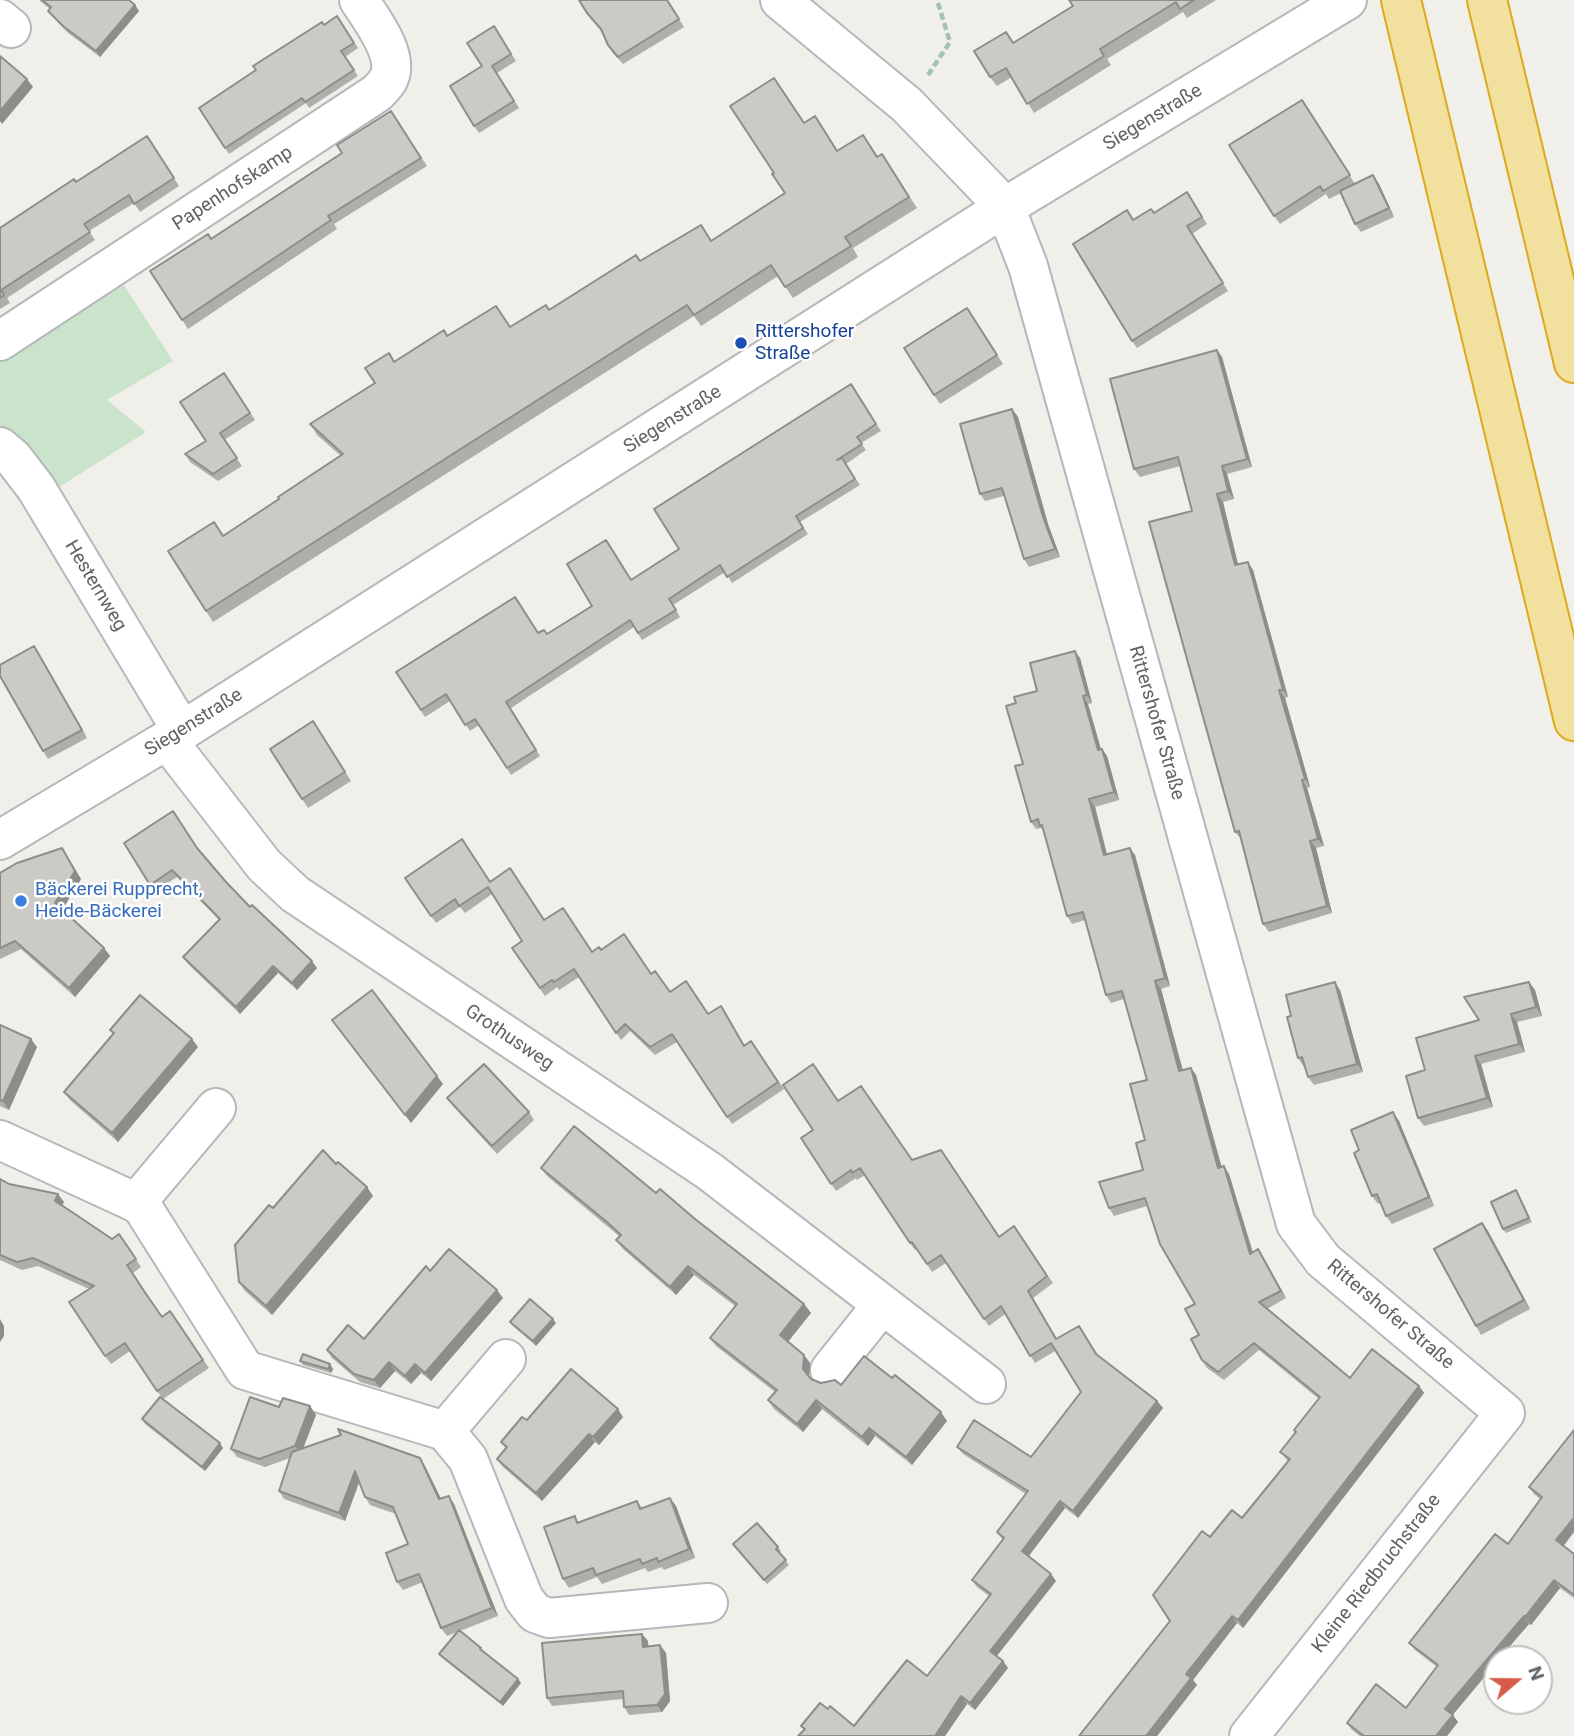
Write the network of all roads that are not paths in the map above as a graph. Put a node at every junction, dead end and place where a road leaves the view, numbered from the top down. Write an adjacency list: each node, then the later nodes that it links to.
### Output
1 (359, 0): 7 (street, Papenhofskamp)
2 (780, 0): 6 (street, Rittershofer Straße)
3 (1347, 0): 6 (street, Siegenstraße)
4 (1487, 0): 8 (highway)
5 (1403, 7): 10 (highway)
6 (1005, 207): 11 (street, Siegenstraße); 20 (street, Rittershofer Straße)
7 (0, 341)
8 (1574, 363)
9 (0, 447): 11 (street, Hesternweg)
10 (1574, 722)
11 (175, 736): 12 (street, Siegenstraße); 16 (street, Grothusweg)
12 (0, 840)
13 (216, 1108): 15 (street)
14 (0, 1140): 15 (street)
15 (136, 1203): 21 (street)
16 (882, 1305): 18 (street); 19 (street, Grothusweg)
17 (506, 1359): 21 (street)
18 (830, 1370)
19 (986, 1384)
20 (1505, 1413): 23 (street, Kleine Riedbruchstraße)
21 (445, 1432): 22 (street)
22 (708, 1603)
23 (1249, 1736)

